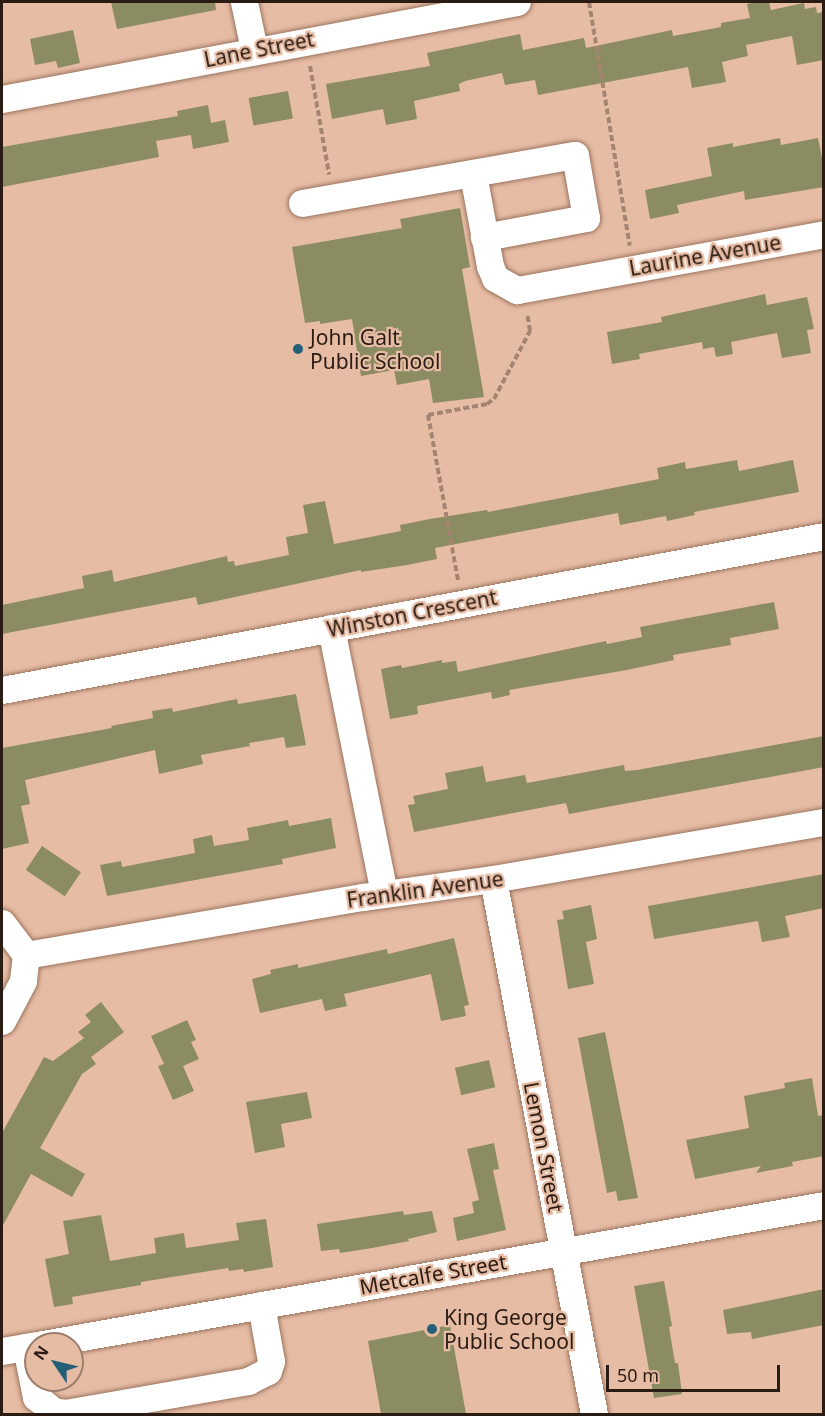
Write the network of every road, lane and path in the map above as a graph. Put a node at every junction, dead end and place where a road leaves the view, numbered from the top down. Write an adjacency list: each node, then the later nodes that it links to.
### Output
1 (244, 2): 5 (street)
2 (517, 2): 4 (street, Lane Street)
3 (589, 2): 12 (path)
4 (305, 40): 5 (street, Lane Street); 8 (path)
5 (254, 49): 6 (street, Lane Street)
6 (2, 99)
7 (473, 174): 8 (street); 11 (street); 11 (street)
8 (334, 197): 9 (street)
9 (302, 203)
10 (824, 234): 13 (street, Laurine Avenue)
11 (484, 237): 13 (street)
12 (630, 246)
13 (524, 289): 15 (path)
14 (823, 536): 16 (street, Winston Crescent)
15 (458, 579)
16 (332, 628): 17 (street, Winston Crescent); 20 (street)
17 (2, 690)
18 (824, 822): 19 (street, Franklin Avenue)
19 (493, 879): 20 (street, Franklin Avenue); 25 (street, Lemon Street)
20 (384, 894): 22 (street, Franklin Avenue)
21 (2, 923): 22 (street)
22 (26, 955): 23 (street)
23 (2, 1022)
24 (824, 1205): 25 (street, Metcalfe Street)
25 (564, 1250): 26 (street, Metcalfe Street); 29 (street, Lemon Street)
26 (261, 1305): 27 (street, Metcalfe Street); 28 (street)
27 (84, 1337)
28 (35, 1392)
29 (594, 1414)

